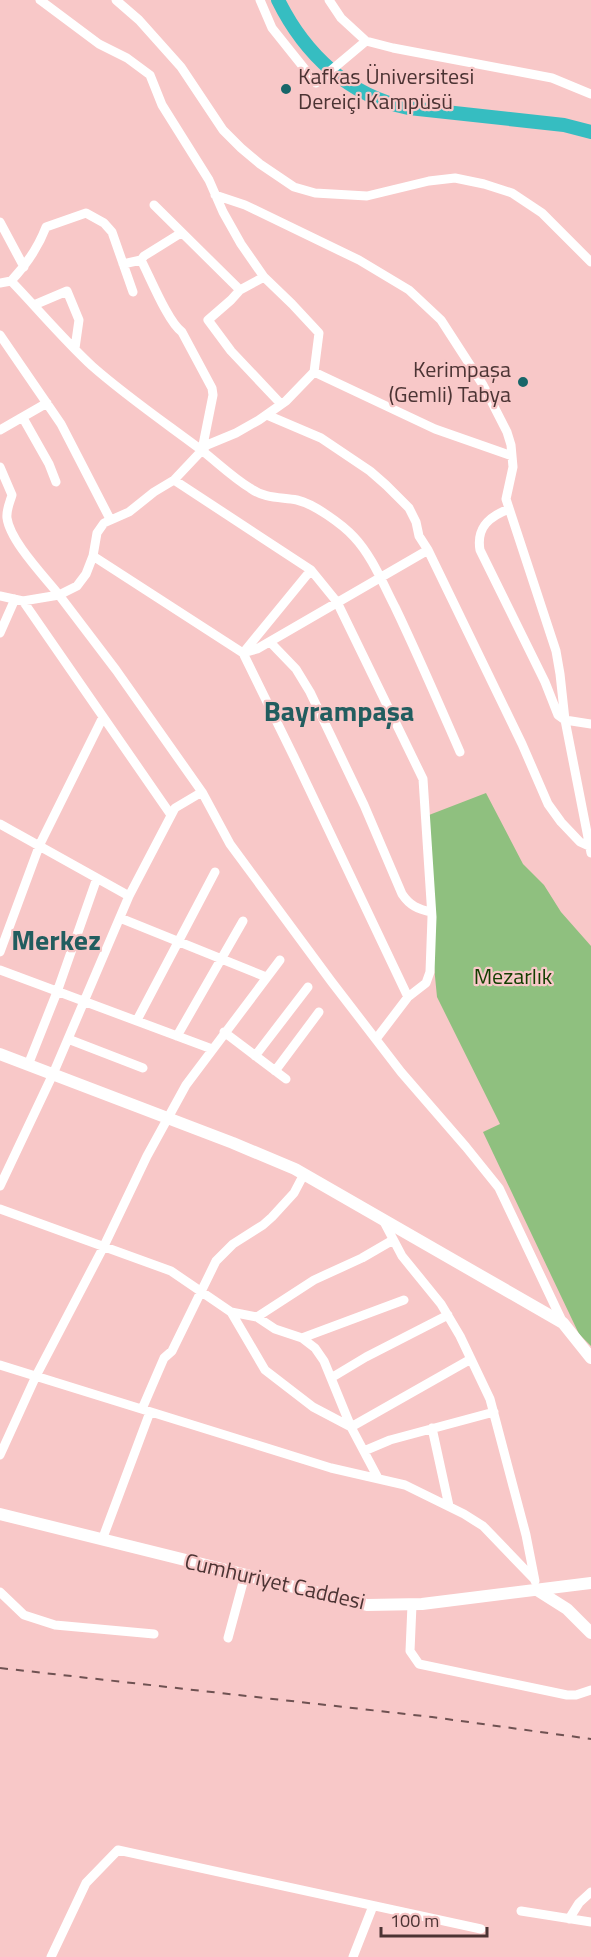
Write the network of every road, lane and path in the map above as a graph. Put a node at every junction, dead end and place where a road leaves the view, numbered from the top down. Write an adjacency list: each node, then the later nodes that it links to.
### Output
1 (40, 0): 7 (street)
2 (116, 0): 12 (street)
3 (260, 0): 5 (street)
4 (329, 0): 5 (street)
5 (366, 41): 6 (street)
6 (591, 94)
7 (215, 195): 15 (street); 30 (street)
8 (154, 205): 10 (street)
9 (0, 222): 14 (street)
10 (181, 233): 11 (street); 18 (street)
11 (141, 260): 13 (street); 29 (street)
12 (591, 262)
13 (123, 264): 14 (street); 19 (street)
14 (24, 267): 16 (street)
15 (264, 277): 18 (street); 23 (street)
16 (11, 281): 17 (street); 20 (street)
17 (0, 283)
18 (240, 290): 25 (street)
19 (133, 292)
20 (34, 304): 22 (street); 22 (street)
21 (0, 335): 24 (street)
22 (75, 348): 29 (street)
23 (314, 372): 25 (street); 30 (street)
24 (47, 403): 27 (street); 35 (street)
25 (281, 404): 26 (street)
26 (267, 414): 29 (street); 36 (street)
27 (23, 418): 28 (street); 33 (street)
28 (0, 430)
29 (202, 450): 32 (street); 39 (street)
30 (512, 456): 34 (street)
31 (0, 466): 40 (street)
32 (174, 480): 35 (street); 38 (street)
33 (56, 482)
34 (509, 508): 48 (street); 48 (street)
35 (110, 519): 37 (street)
36 (428, 550): 39 (street); 55 (street)
37 (93, 556): 40 (street); 46 (street)
38 (311, 570): 43 (street); 46 (street)
39 (381, 579): 43 (street); 50 (street)
40 (59, 595): 42 (street); 51 (street)
41 (0, 596): 42 (street)
42 (19, 600): 44 (street); 47 (street)
43 (337, 602): 45 (street); 60 (street)
44 (0, 633)
45 (270, 642): 46 (street); 60 (street)
46 (243, 653): 71 (street)
47 (103, 717): 52 (street); 54 (street)
48 (565, 720): 49 (street); 55 (street)
49 (591, 724)
50 (460, 752)
51 (202, 792): 52 (street); 78 (street)
52 (173, 812): 59 (street)
53 (0, 824): 54 (street)
54 (39, 845): 58 (street); 64 (street)
55 (591, 847): 56 (street)
56 (591, 853)
57 (215, 872): 63 (street)
58 (97, 878): 59 (street); 70 (street)
59 (129, 896): 61 (street)
60 (432, 912): 71 (street)
61 (120, 918): 63 (street); 72 (street)
62 (243, 921): 65 (street)
63 (178, 941): 65 (street); 74 (street)
64 (0, 952)
65 (222, 960): 68 (street); 76 (street)
66 (280, 960): 68 (street)
67 (0, 970): 70 (street)
68 (266, 977): 75 (street)
69 (308, 987): 81 (street)
70 (57, 992): 72 (street); 82 (street)
71 (408, 997): 78 (street)
72 (85, 1000): 74 (street); 77 (street)
73 (319, 1012): 84 (street)
74 (137, 1020): 76 (street)
75 (224, 1032): 79 (street); 81 (street)
76 (177, 1035): 79 (street)
77 (68, 1039): 83 (street); 85 (street)
78 (376, 1039): 99 (street)
79 (212, 1049): 87 (street)
80 (0, 1054): 82 (main road)
81 (255, 1056): 84 (street)
82 (28, 1065): 85 (main road)
83 (143, 1068)
84 (275, 1071): 86 (street)
85 (53, 1074): 87 (main road); 89 (street)
86 (286, 1079)
87 (168, 1117): 88 (main road); 93 (street)
88 (304, 1174): 91 (main road); 94 (street)
89 (0, 1186)
90 (0, 1209): 93 (street)
91 (381, 1218): 92 (street); 99 (main road)
92 (393, 1240): 97 (street); 98 (street)
93 (103, 1248): 94 (street); 104 (street)
94 (201, 1292): 96 (street); 106 (street)
95 (404, 1300): 100 (street)
96 (231, 1312): 98 (street); 108 (street)
97 (448, 1315): 102 (street); 105 (street)
98 (257, 1317): 100 (street)
99 (563, 1323): 101 (main road)
100 (302, 1338): 105 (street)
101 (591, 1358)
102 (471, 1359): 107 (street); 108 (street)
103 (0, 1365): 104 (street)
104 (36, 1376): 106 (street); 111 (street)
105 (331, 1378): 108 (street)
106 (146, 1411): 112 (street); 115 (street)
107 (494, 1412): 109 (street); 118 (street)
108 (351, 1427): 110 (street)
109 (432, 1428): 110 (street); 113 (street)
110 (364, 1451): 112 (street)
111 (0, 1455)
112 (378, 1478): 113 (street)
113 (449, 1506): 118 (street)
114 (0, 1514): 115 (main road, Cumhuriyet Caddesi)
115 (102, 1540): 116 (main road, Cumhuriyet Caddesi)
116 (244, 1575): 120 (main road, Cumhuriyet Caddesi); 123 (street)
117 (591, 1583): 118 (main road, Cumhuriyet Caddesi)
118 (536, 1584): 120 (main road, Cumhuriyet Caddesi); 121 (main road)
119 (0, 1592): 122 (street)
120 (412, 1605): 124 (street)
121 (591, 1633)
122 (154, 1634)
123 (228, 1638)
124 (591, 1690)
125 (591, 1892): 128 (street)
126 (373, 1906): 130 (street); 131 (street); 132 (street)
127 (521, 1911): 128 (street)
128 (569, 1919): 129 (street)
129 (591, 1922)
130 (481, 1929)
131 (51, 1957)
132 (353, 1957)

